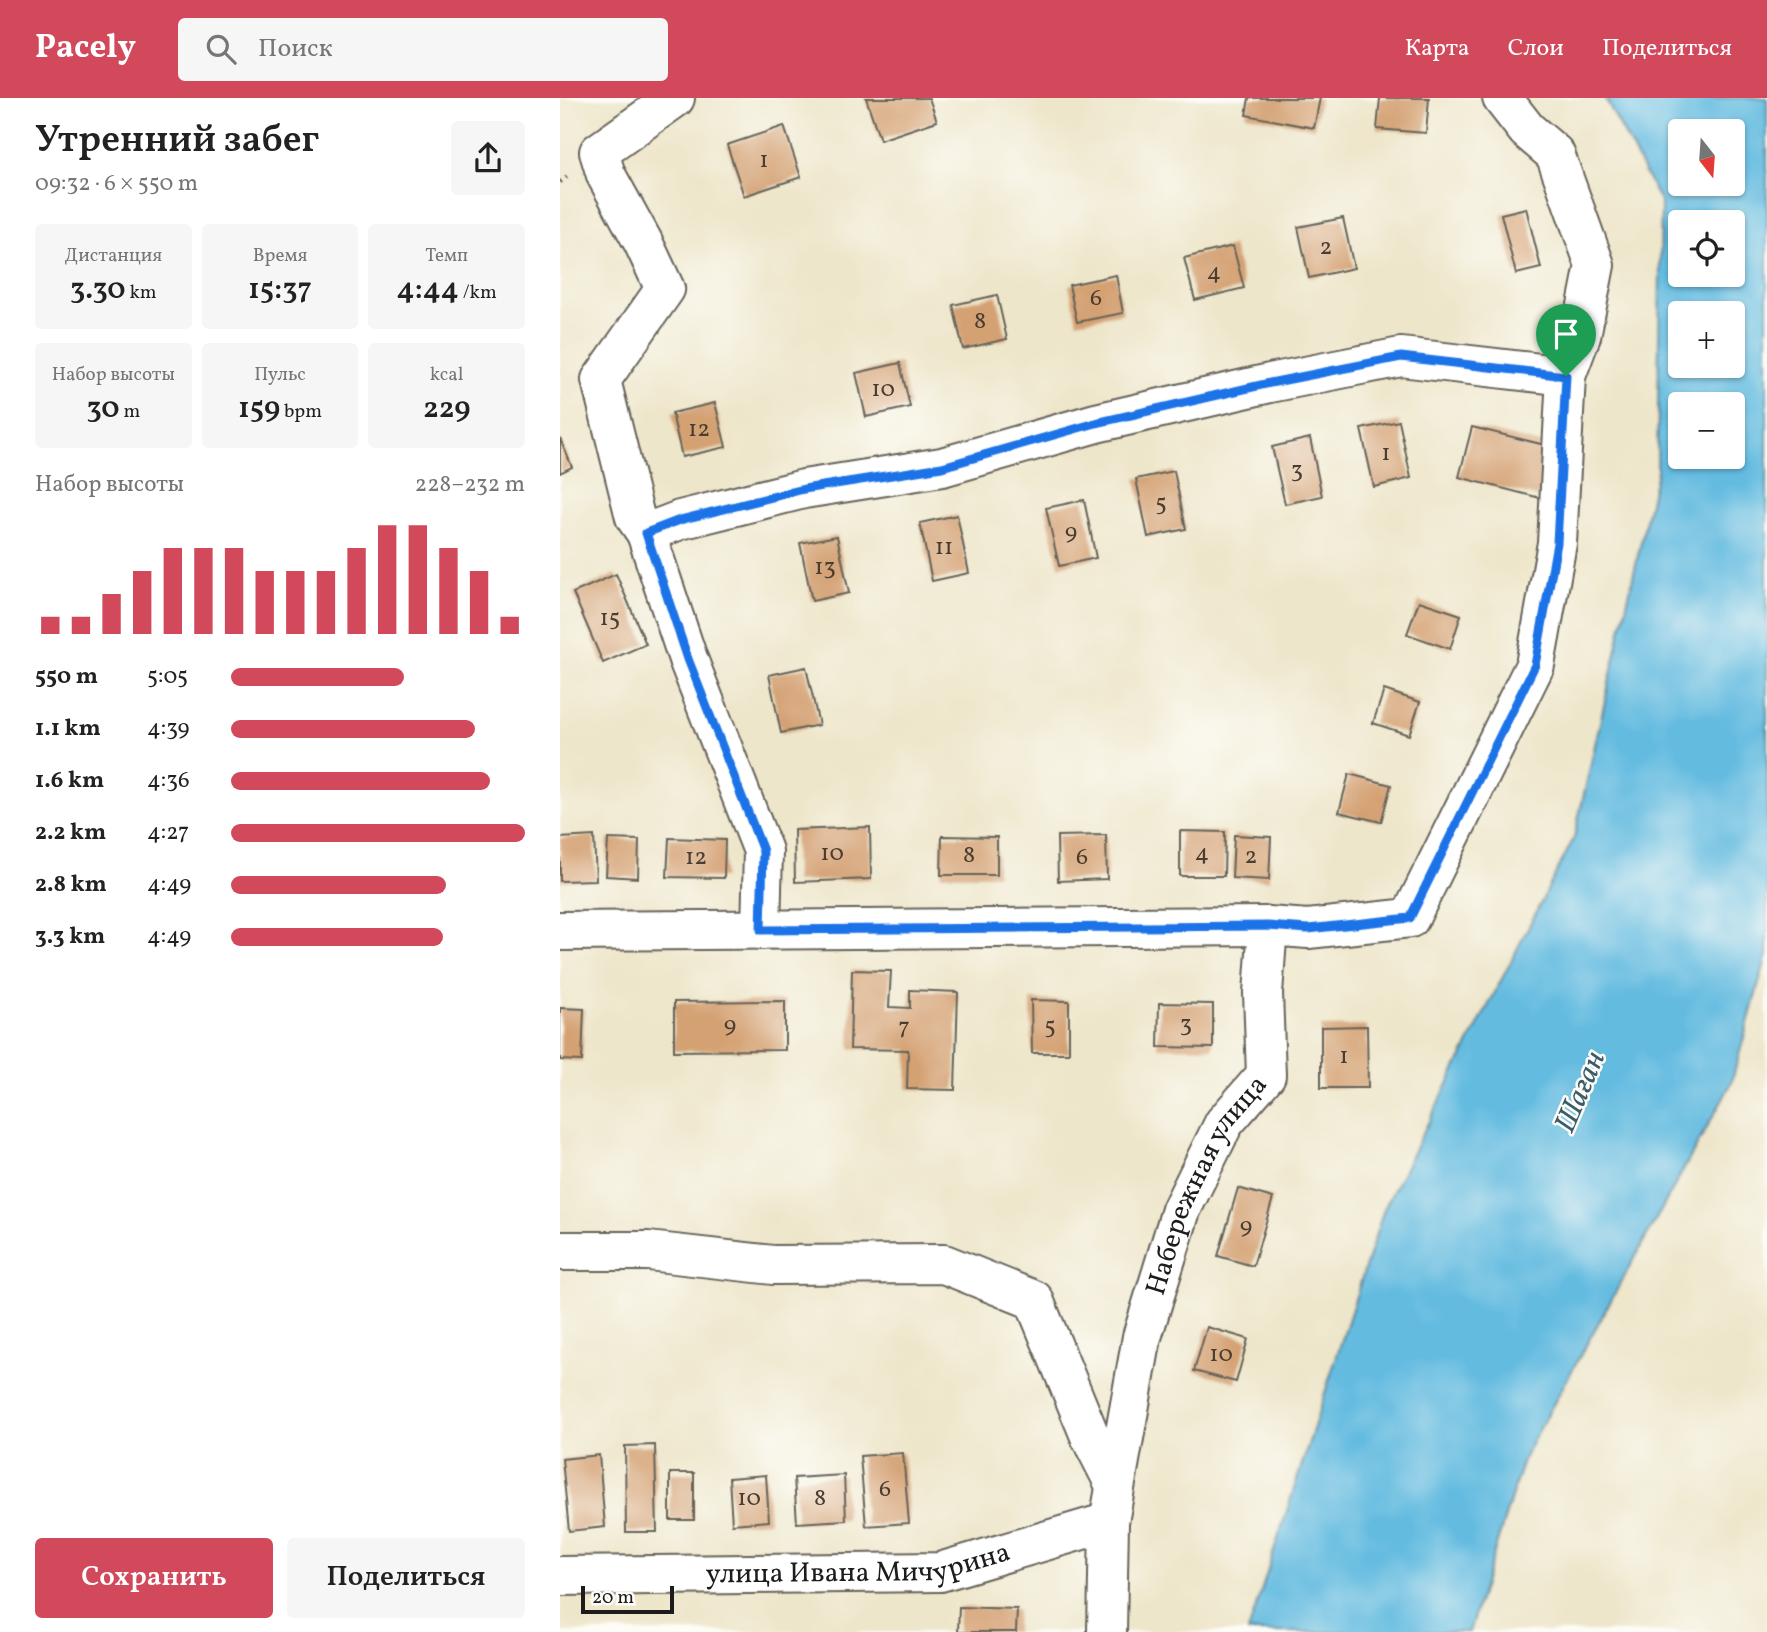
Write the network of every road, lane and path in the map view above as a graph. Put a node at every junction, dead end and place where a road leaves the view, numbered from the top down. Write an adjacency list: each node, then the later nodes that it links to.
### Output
1 (675, 98): 4 (street)
2 (1502, 98): 3 (street)
3 (1566, 376): 4 (street); 5 (street)
4 (646, 533): 6 (street)
5 (1268, 926): 6 (street); 9 (street, Набережная улица)
6 (761, 930): 7 (street)
7 (560, 932)
8 (560, 1251): 9 (street)
9 (1112, 1503): 10 (street, улица Ивана Мичурина); 11 (street, Набережная улица)
10 (560, 1576)
11 (1107, 1632)

